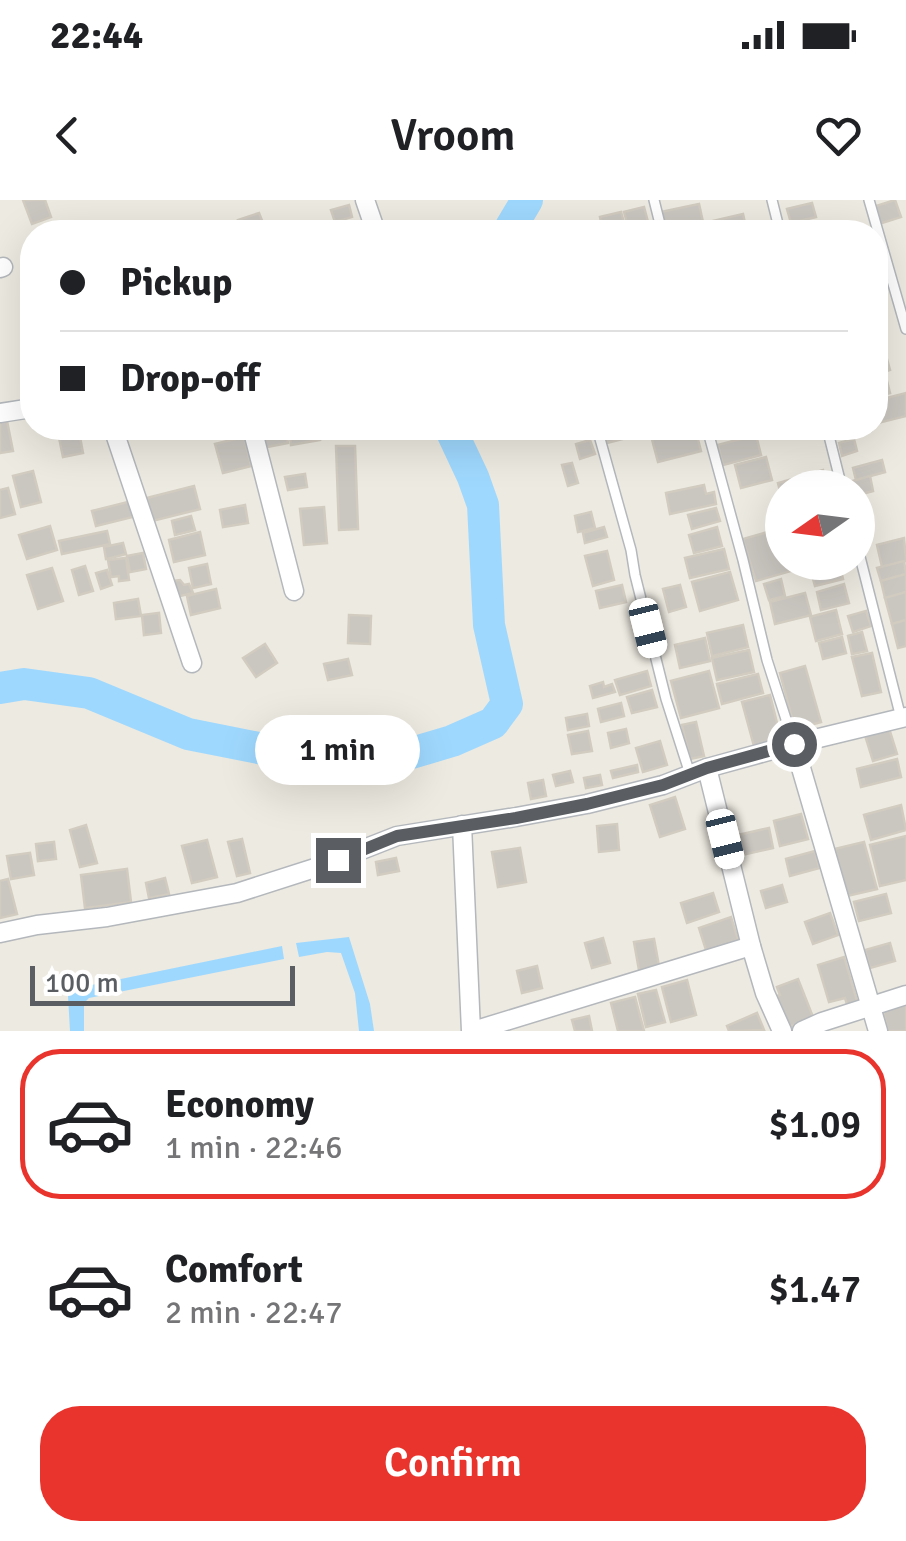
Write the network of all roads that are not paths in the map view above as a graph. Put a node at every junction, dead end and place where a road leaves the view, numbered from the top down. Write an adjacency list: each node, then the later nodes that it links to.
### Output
1 (888, 264): 2 (lane)
2 (906, 328)
3 (117, 440): 11 (street)
4 (255, 440): 10 (street)
5 (600, 440): 15 (lane)
6 (710, 440): 14 (lane)
7 (830, 440): 8 (lane)
8 (838, 470)
9 (866, 580): 12 (lane)
10 (294, 591)
11 (192, 663)
12 (903, 718): 13 (street); 14 (street)
13 (906, 737)
14 (794, 744): 15 (street); 20 (street)
15 (699, 771): 16 (street); 18 (street)
16 (462, 825): 17 (street); 21 (street)
17 (0, 933)
18 (751, 946): 21 (street); 22 (street)
19 (906, 995): 20 (street)
20 (870, 1008): 23 (street); 24 (street)
21 (472, 1031)
22 (782, 1031)
23 (802, 1031)
24 (878, 1031)

